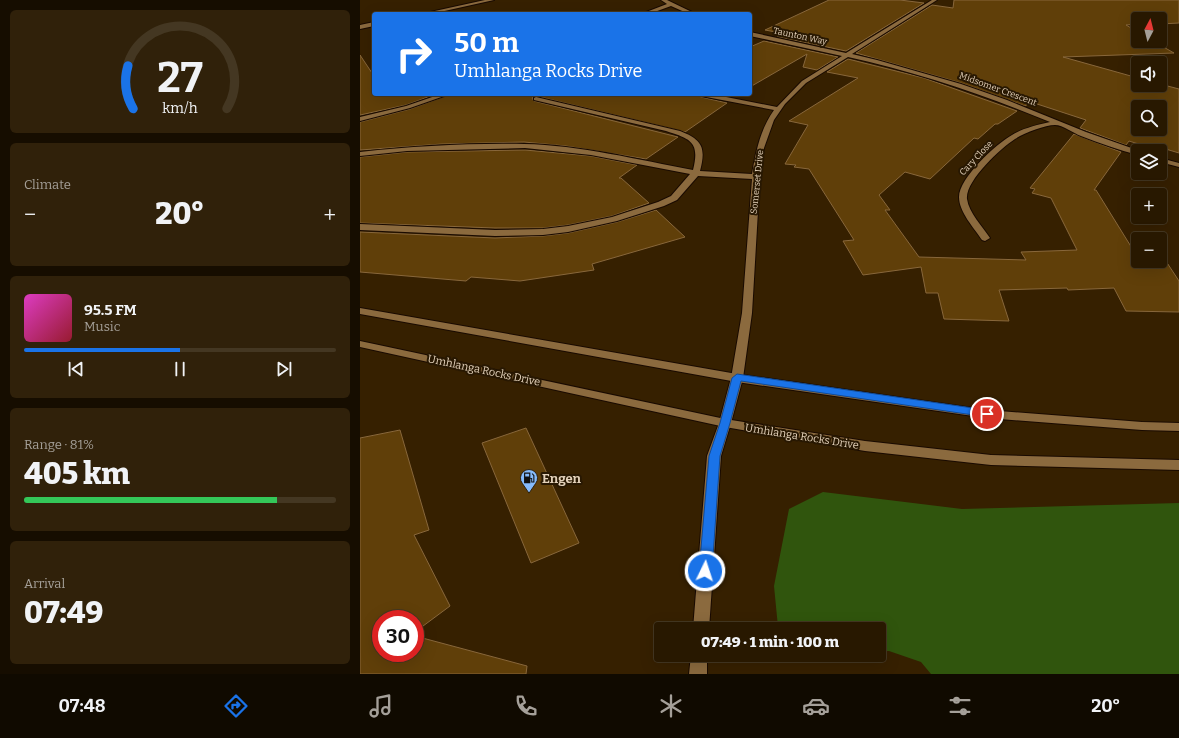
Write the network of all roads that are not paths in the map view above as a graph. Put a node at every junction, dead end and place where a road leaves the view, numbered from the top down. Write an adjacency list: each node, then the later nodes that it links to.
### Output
1 (492, 0): 5 (street)
2 (663, 0): 4 (street)
3 (935, 0): 11 (street, Somerset Drive)
4 (671, 4): 6 (street); 7 (street)
5 (434, 12)
6 (649, 12)
7 (689, 12)
8 (372, 24): 9 (street)
9 (360, 27)
10 (752, 34): 11 (street, Taunton Way)
11 (847, 55): 15 (street, Somerset Drive); 17 (street, Midsomer Crescent)
12 (441, 96): 16 (street)
13 (711, 96): 15 (street)
14 (536, 99): 22 (street)
15 (779, 109): 23 (street, Somerset Drive)
16 (360, 119)
17 (1056, 123): 18 (street, Midsomer Crescent); 25 (street, Cary Close)
18 (1131, 150)
19 (360, 154): 22 (street)
20 (1167, 162): 21 (street)
21 (1179, 166)
22 (696, 173): 23 (street); 24 (street)
23 (756, 177): 28 (street, Somerset Drive)
24 (360, 227)
25 (985, 238)
26 (360, 311): 28 (street)
27 (360, 344): 29 (street, Umhlanga Rocks Drive)
28 (737, 378): 29 (street, Somerset Drive); 30 (street)
29 (725, 423): 31 (street, Umhlanga Rocks Drive); 32 (street, Somerset Drive)
30 (1179, 427)
31 (1179, 465)
32 (702, 622)
33 (699, 662): 34 (street)
34 (698, 674)

